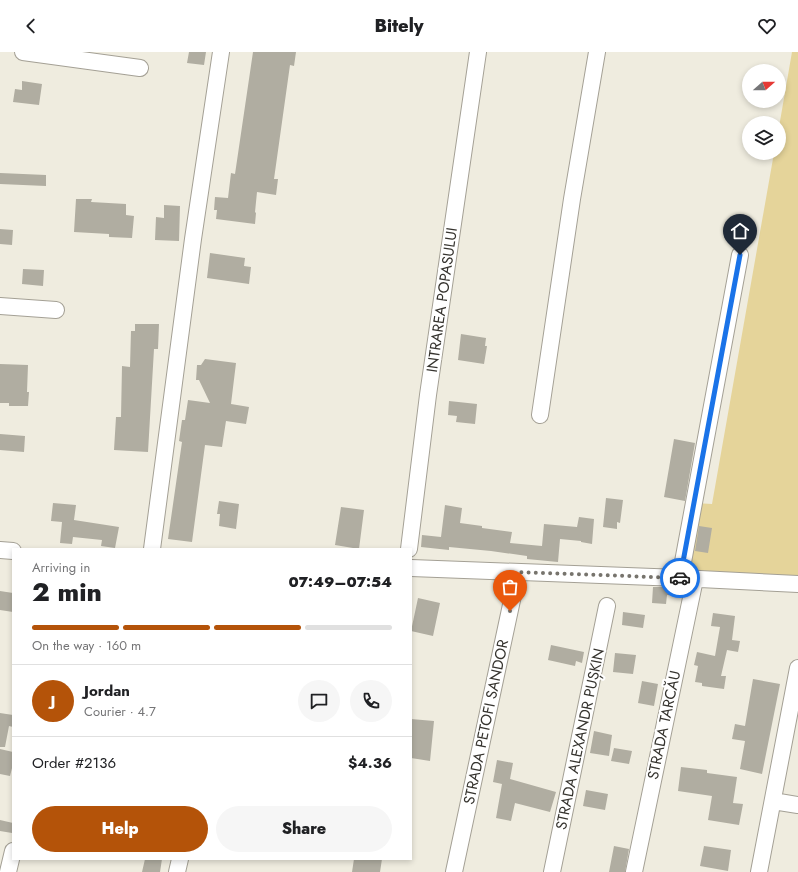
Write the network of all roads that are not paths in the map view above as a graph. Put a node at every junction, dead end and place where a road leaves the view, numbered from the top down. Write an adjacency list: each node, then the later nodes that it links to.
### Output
1 (23, 52): 5 (street)
2 (221, 52): 10 (street)
3 (478, 52): 11 (street, INTRAREA POPASULUI)
4 (597, 52): 9 (street)
5 (140, 68)
6 (740, 255): 16 (street, STRADA TARCĂU)
7 (0, 306): 8 (street)
8 (56, 310)
9 (540, 415)
10 (152, 548)
11 (409, 548)
12 (0, 550): 13 (street)
13 (12, 551)
14 (412, 568): 15 (street)
15 (518, 572): 16 (street); 26 (street, STRADA PETOFI SANDOR)
16 (688, 578): 17 (street); 28 (street, STRADA TARCĂU)
17 (798, 584)
18 (607, 606): 27 (street, STRADA ALEXANDR PUȘKIN)
19 (798, 668): 20 (street)
20 (773, 801): 21 (street); 29 (street)
21 (798, 805)
22 (12, 855): 24 (street)
23 (180, 860): 25 (street)
24 (8, 872)
25 (177, 872)
26 (454, 872)
27 (552, 872)
28 (634, 872)
29 (759, 872)

